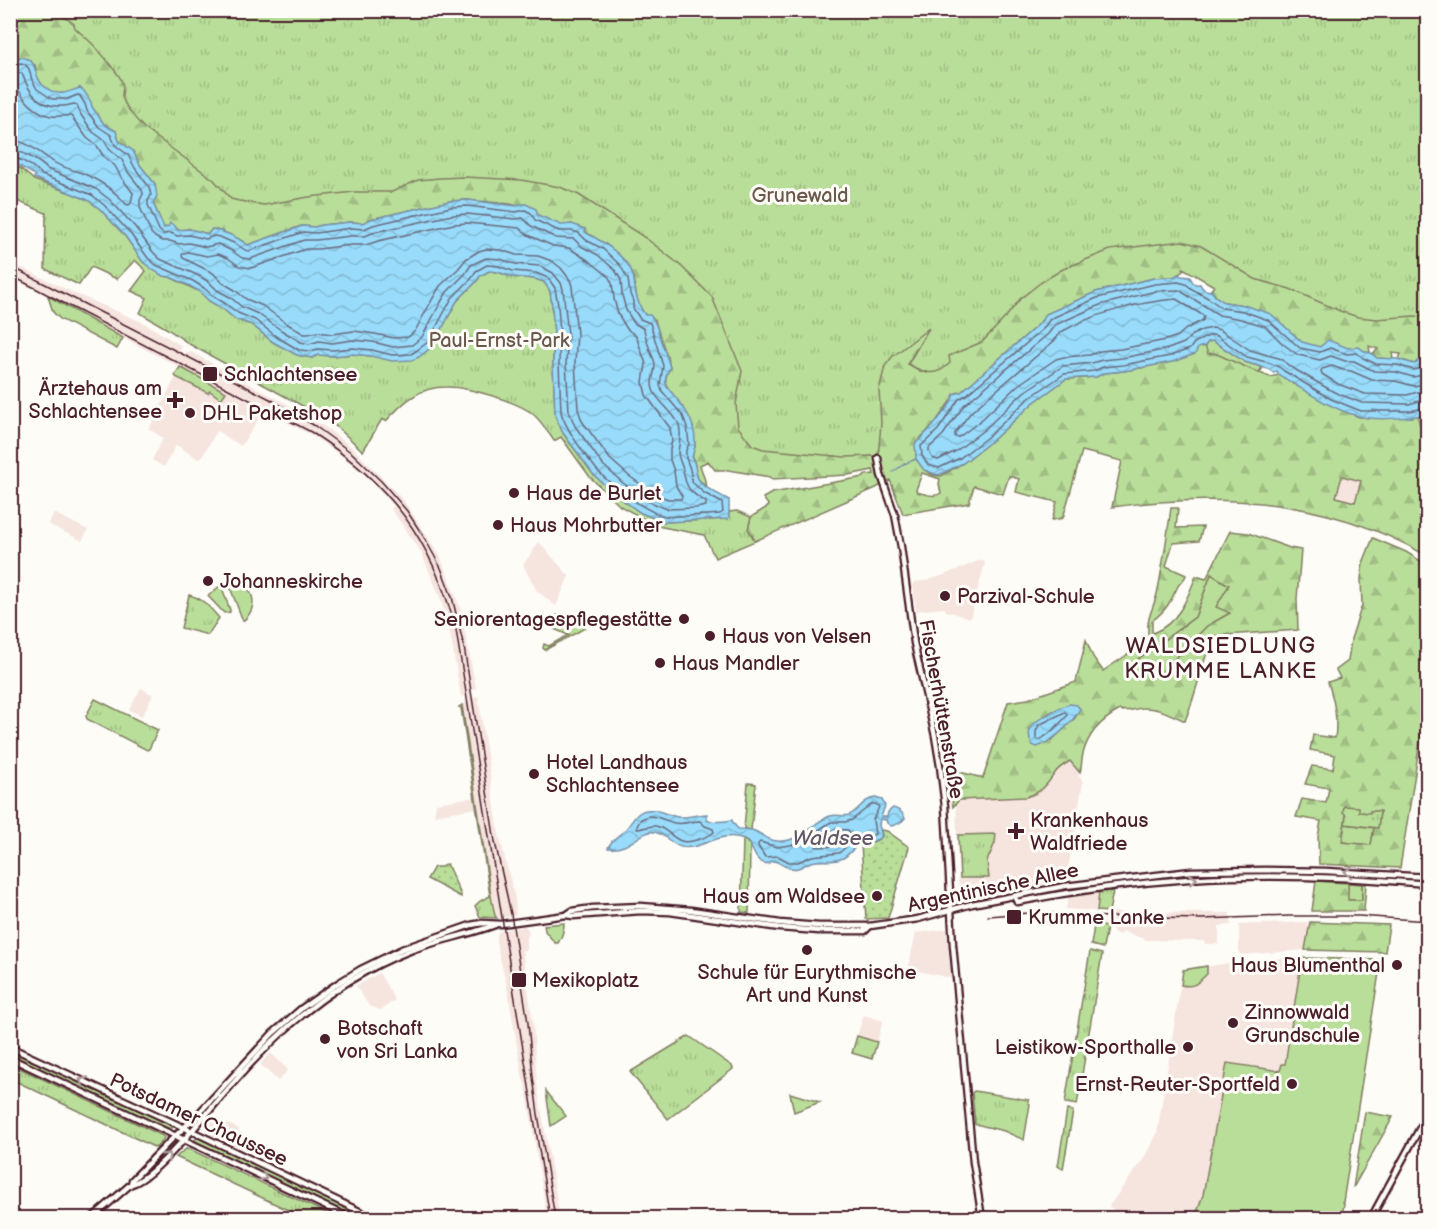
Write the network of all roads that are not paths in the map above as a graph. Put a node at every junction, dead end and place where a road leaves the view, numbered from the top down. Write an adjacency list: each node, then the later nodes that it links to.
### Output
1 (878, 458): 5 (main road, Fischerhüttenstraße)
2 (1428, 877): 4 (main road, Argentinische Allee, one-way to 4)
3 (1428, 884): 4 (main road, Argentinische Allee, one-way to 3)
4 (1014, 896): 5 (main road, Argentinische Allee)
5 (951, 910): 8 (main road, Argentinische Allee); 20 (main road, Fischerhüttenstraße)
6 (566, 915): 7 (main road, Argentinische Allee); 8 (main road, Argentinische Allee); 8 (main road, Argentinische Allee)
7 (498, 924): 12 (main road); 13 (main road)
8 (870, 926)
9 (10, 1047): 12 (main road, Potsdamer Chaussee, one-way to 9)
10 (10, 1058): 14 (main road, Potsdamer Chaussee)
11 (1428, 1113): 21 (main road)
12 (184, 1128): 13 (main road, Potsdamer Chaussee); 14 (main road)
13 (192, 1131): 15 (main road); 19 (main road, Potsdamer Chaussee)
14 (175, 1136): 15 (main road, Potsdamer Chaussee); 16 (main road)
15 (184, 1140): 16 (main road, one-way to 15); 18 (main road, Potsdamer Chaussee, one-way to 18)
16 (131, 1184): 17 (main road)
17 (92, 1218)
18 (350, 1218)
19 (374, 1218)
20 (982, 1218)
21 (1371, 1218)

